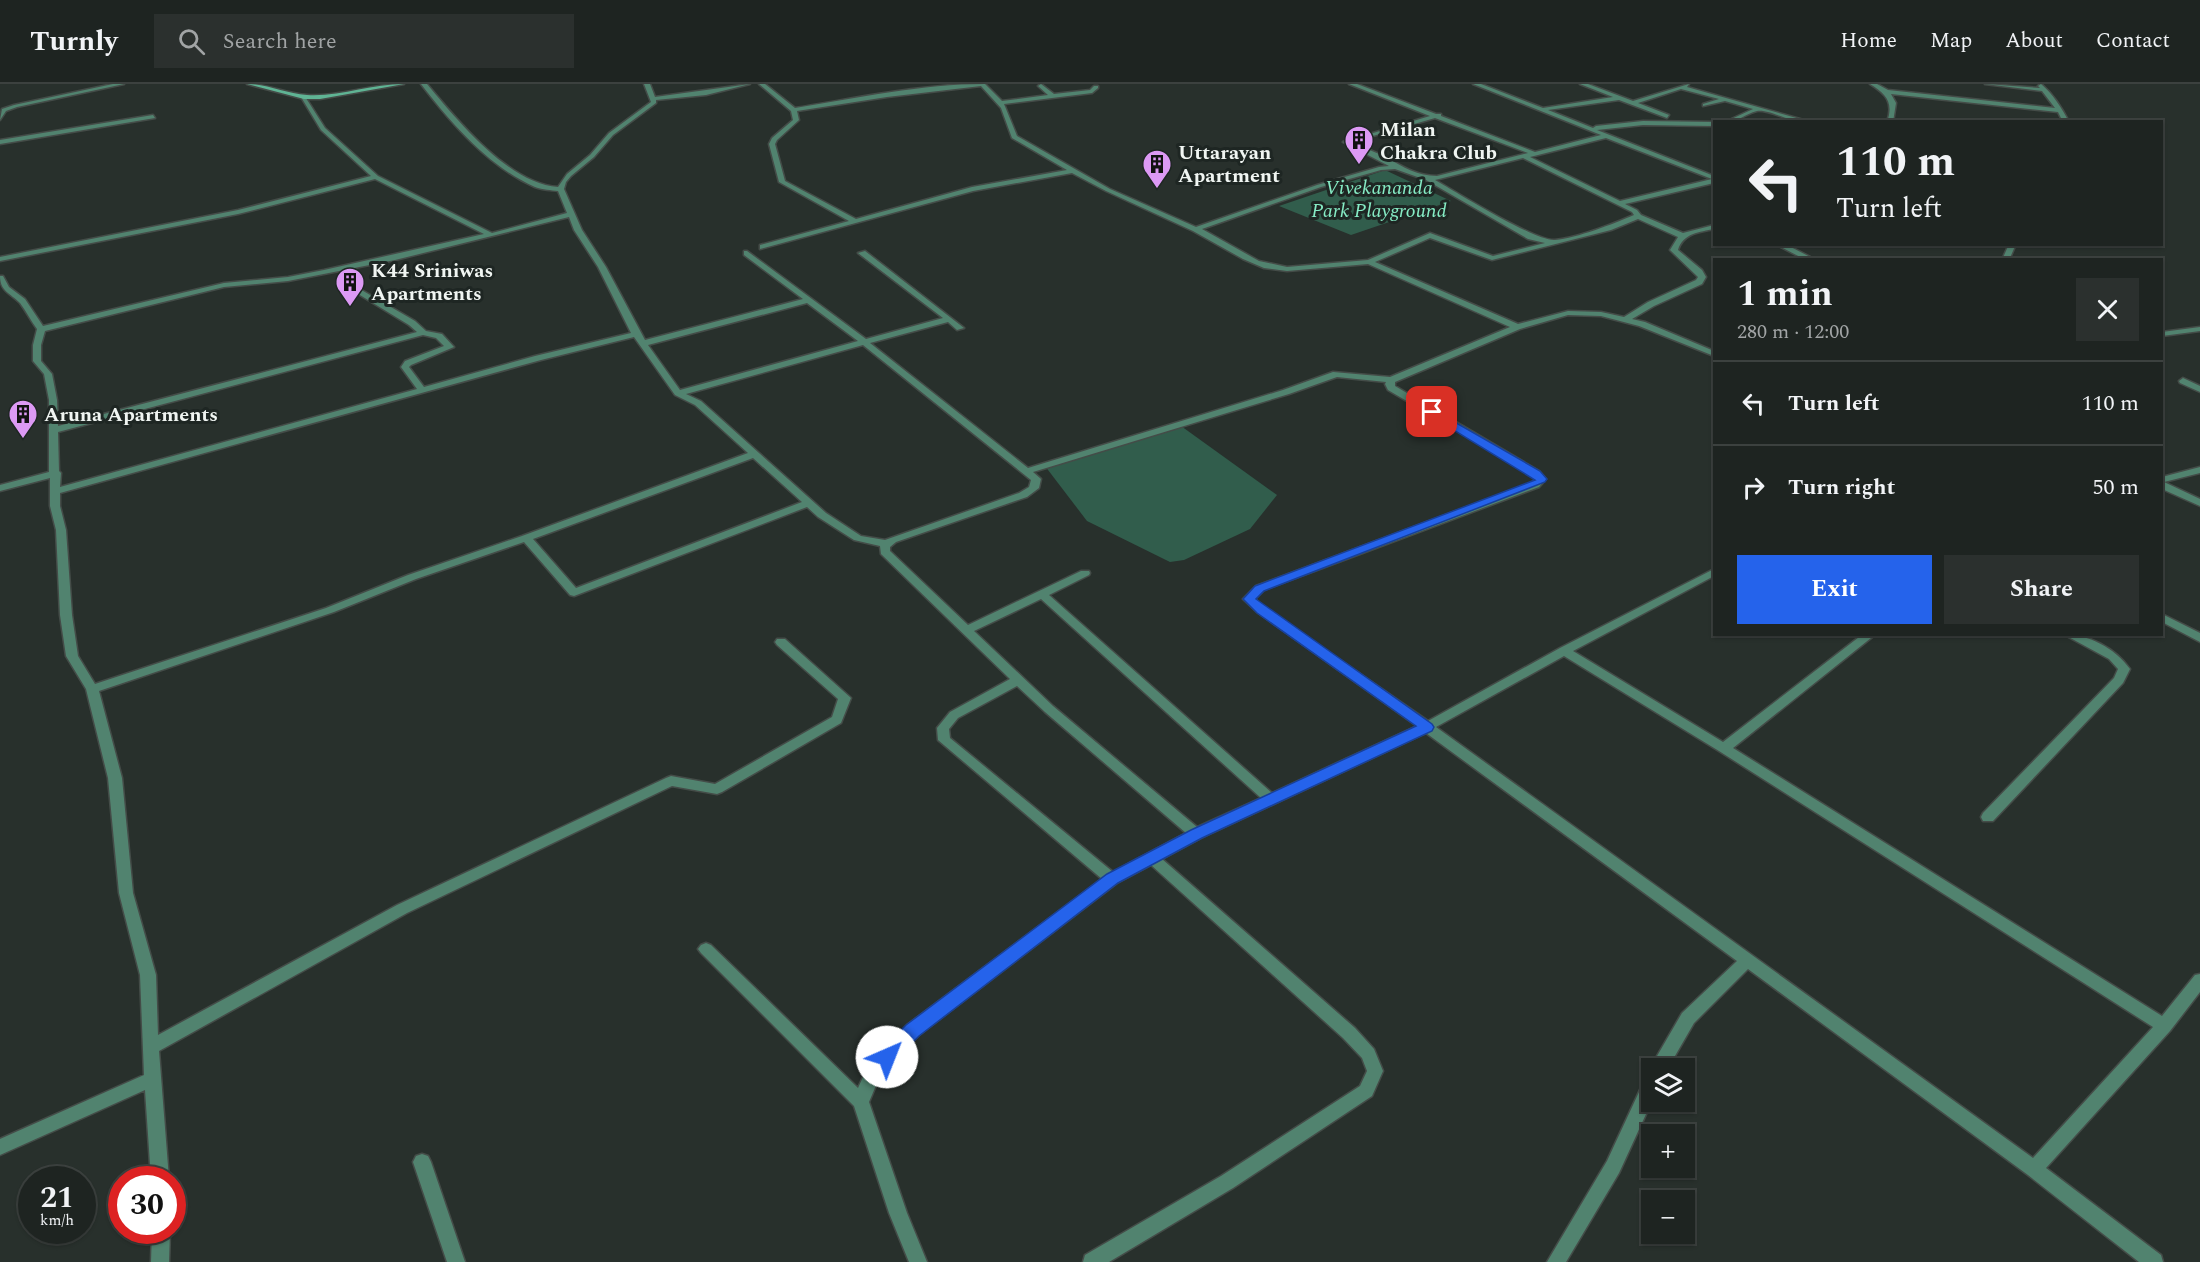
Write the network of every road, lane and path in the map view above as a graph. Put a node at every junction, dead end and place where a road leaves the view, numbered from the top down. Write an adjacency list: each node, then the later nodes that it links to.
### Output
1 (121, 84): 29 (street)
2 (250, 84): 22 (main road)
3 (401, 84): 22 (main road)
4 (424, 84): 54 (street)
5 (646, 84): 25 (street)
6 (747, 84): 25 (street)
7 (762, 84): 32 (street)
8 (982, 84): 26 (street); 32 (street)
9 (1352, 84): 34 (street)
10 (1476, 84): 31 (street)
11 (1583, 84): 23 (street)
12 (1688, 84): 18 (street)
13 (1873, 84): 20 (street)
14 (1988, 84): 19 (street)
15 (2040, 84): 19 (street)
16 (1041, 86): 21 (street)
17 (1096, 87): 21 (street)
18 (1681, 87): 24 (street); 27 (street)
19 (2045, 90): 33 (street)
20 (1888, 92): 33 (street); 40 (street)
21 (1053, 96): 26 (street)
22 (304, 97): 50 (street)
23 (1621, 98): 27 (street); 31 (street)
24 (1727, 98): 28 (street); 30 (street)
25 (654, 99): 54 (street)
26 (1000, 103): 49 (street)
27 (1633, 103): 35 (street)
28 (1705, 105)
29 (2, 108): 37 (street)
30 (1760, 108): 38 (street); 39 (street)
31 (1542, 109): 43 (street)
32 (794, 110): 58 (street)
33 (2060, 110): 41 (street)
34 (1439, 116): 46 (street); 48 (street)
35 (1667, 116)
36 (153, 117): 45 (street)
37 (0, 118)
38 (1733, 120)
39 (1799, 120)
40 (1891, 120)
41 (2065, 120)
42 (1713, 124): 43 (street)
43 (1591, 128): 44 (street)
44 (1609, 135): 46 (street); 52 (street)
45 (0, 142)
46 (1533, 153): 47 (street)
47 (1522, 156): 51 (street); 55 (street)
48 (1396, 167): 51 (street); 60 (street)
49 (1071, 171): 58 (street); 60 (street)
50 (376, 177): 61 (street); 69 (street)
51 (1429, 179): 63 (street)
52 (1713, 180)
53 (1713, 180): 55 (street)
54 (561, 189): 56 (street)
55 (1619, 203): 57 (street)
56 (571, 214): 61 (street); 81 (street)
57 (1638, 216): 62 (street); 63 (street)
58 (854, 221): 65 (street)
59 (1713, 227): 62 (street)
60 (1196, 230): 70 (street)
61 (489, 234): 79 (street)
62 (1683, 236): 75 (street)
63 (1552, 243): 70 (street)
64 (1782, 246): 68 (street)
65 (763, 247)
66 (747, 253): 73 (street)
67 (862, 253): 74 (street)
68 (1809, 258)
69 (0, 259)
70 (1369, 262): 76 (street)
71 (0, 278): 79 (street)
72 (358, 290): 80 (street)
73 (810, 300): 83 (street); 84 (street)
74 (949, 319): 77 (street); 83 (street)
75 (1625, 320): 76 (street); 85 (street)
76 (1517, 327): 86 (street)
77 (960, 328)
78 (2200, 329): 82 (street)
79 (42, 330): 91 (street)
80 (423, 333): 89 (street); 91 (street)
81 (636, 334): 84 (street); 89 (street)
82 (2163, 334)
83 (864, 342): 90 (street); 94 (street)
84 (644, 343): 90 (street)
85 (1713, 354)
86 (1391, 380): 94 (street); 116 (street)
87 (2183, 381): 88 (street)
88 (2200, 389)
89 (422, 390): 99 (street)
90 (678, 393): 92 (street)
91 (55, 430): 95 (street)
92 (755, 454): 100 (street); 102 (street)
93 (2200, 470): 96 (street)
94 (1027, 471): 103 (street)
95 (56, 473): 98 (street); 99 (street)
96 (2163, 480)
97 (2163, 485): 101 (street)
98 (0, 488)
99 (56, 491): 115 (street)
100 (809, 503): 102 (street); 103 (street)
101 (2200, 503)
102 (526, 538): 115 (street)
103 (887, 544): 108 (street)
104 (1085, 573): 106 (street)
105 (1713, 573): 113 (street)
106 (1043, 595): 108 (street); 118 (street)
107 (2163, 619): 111 (street)
108 (967, 630): 114 (street)
109 (1868, 636): 117 (street)
110 (2072, 636): 119 (street)
111 (2200, 638)
112 (781, 642): 127 (street)
113 (1564, 651): 116 (street); 117 (street)
114 (1018, 680): 120 (street); 122 (street)
115 (92, 688): 127 (street)
116 (1427, 727): 118 (street); 124 (street)
117 (1724, 748): 126 (street)
118 (1270, 798): 120 (street)
119 (1988, 817)
120 (1196, 834): 121 (street)
121 (1152, 857): 122 (street); 140 (street)
122 (1113, 879): 130 (street)
123 (706, 949): 130 (street)
124 (1747, 961): 128 (street); 135 (street)
125 (2200, 980): 126 (street)
126 (2164, 1026): 135 (street)
127 (151, 1047): 129 (street)
128 (1665, 1058)
129 (152, 1079): 132 (street); 134 (street)
130 (861, 1102): 139 (street)
131 (1641, 1106): 141 (street)
132 (0, 1147)
133 (422, 1162): 138 (street)
134 (159, 1166)
135 (2034, 1169): 142 (street)
136 (161, 1244): 137 (street)
137 (160, 1262)
138 (456, 1262)
139 (918, 1262)
140 (1092, 1262)
141 (1556, 1262)
142 (2154, 1262)

